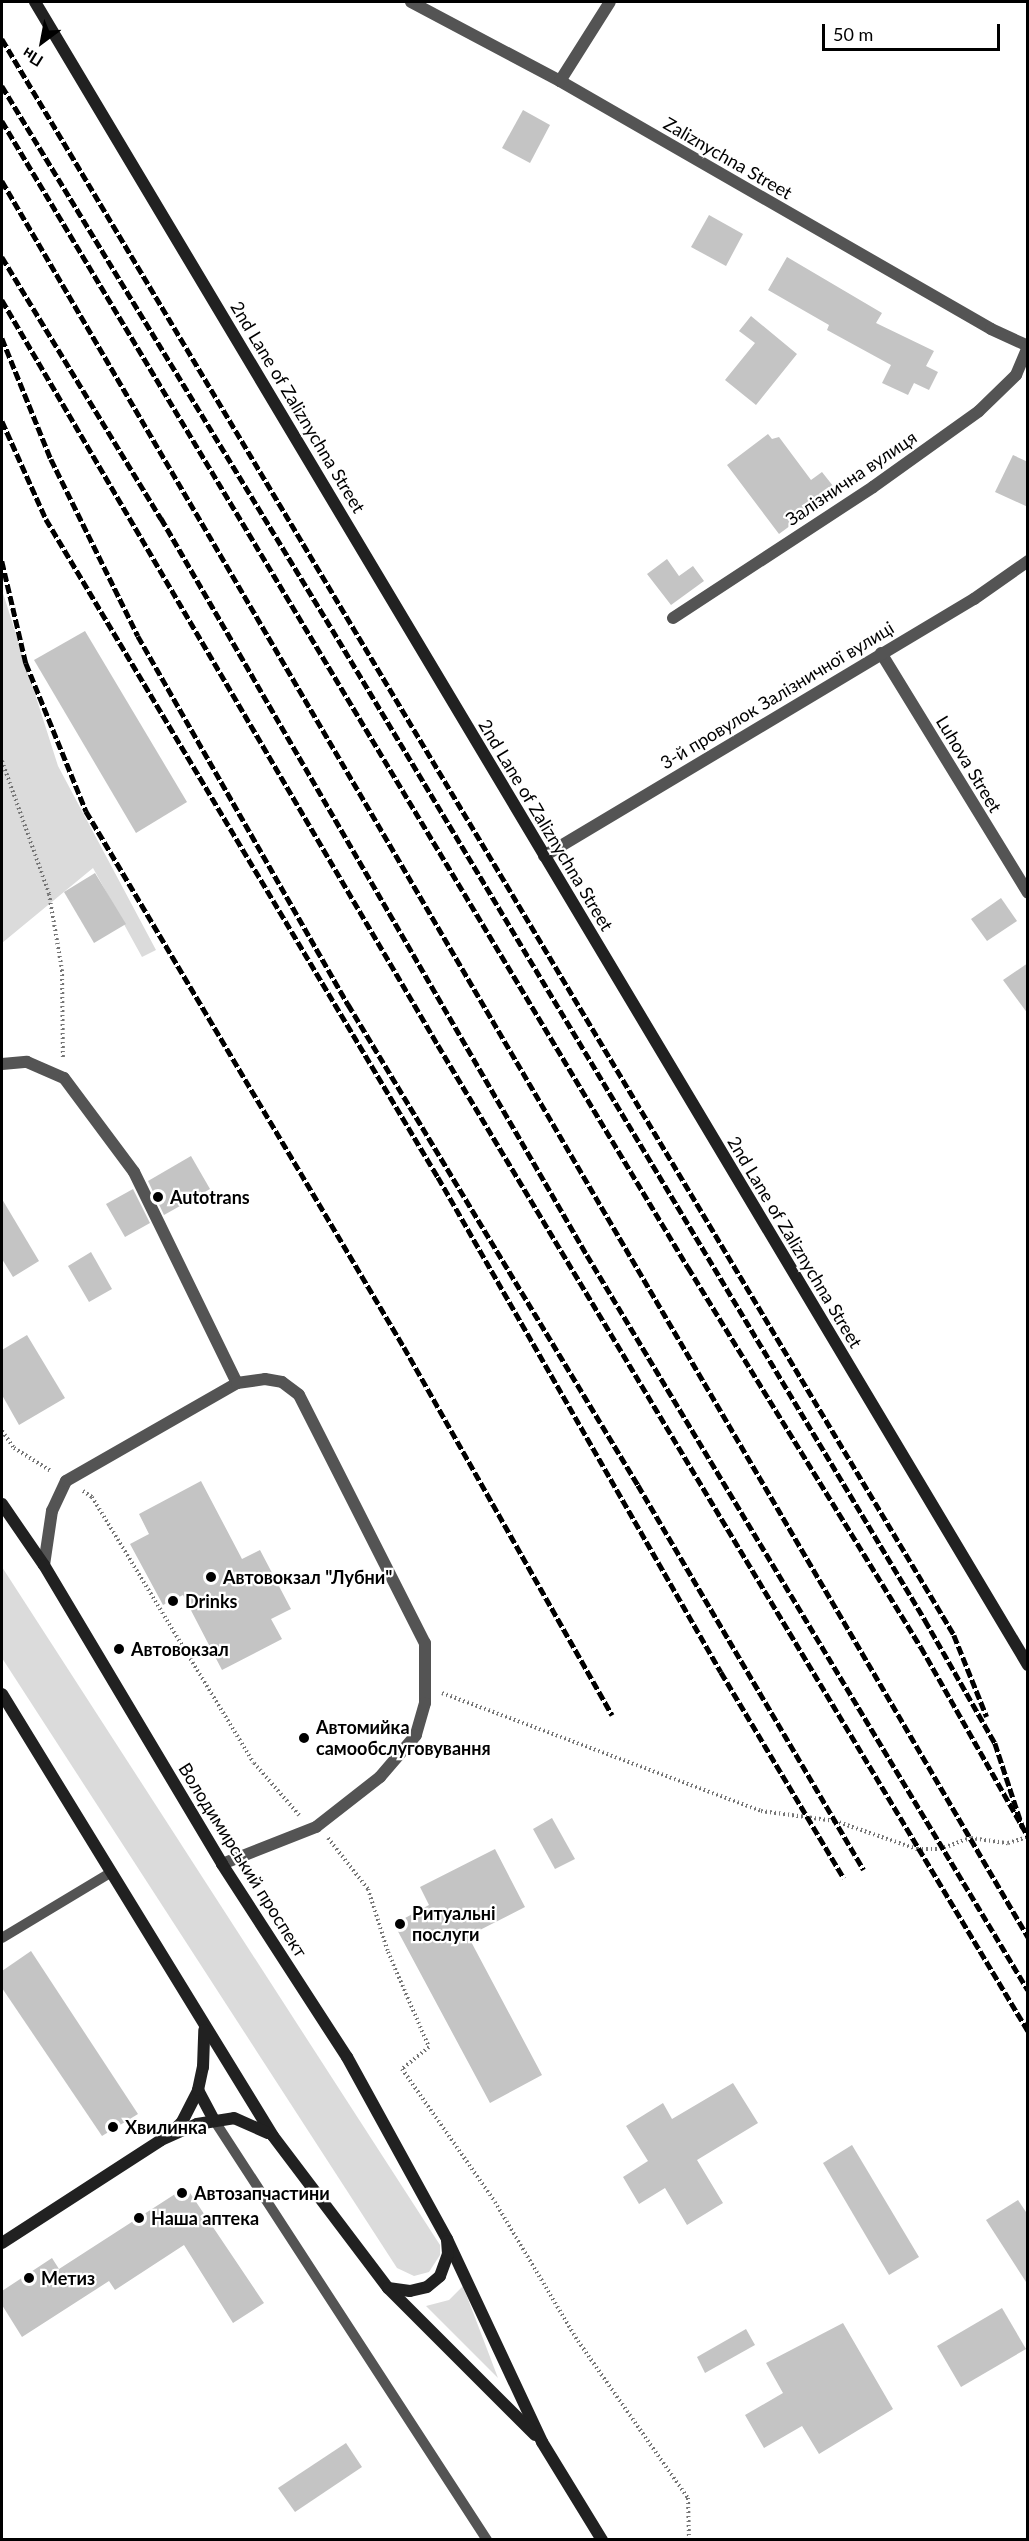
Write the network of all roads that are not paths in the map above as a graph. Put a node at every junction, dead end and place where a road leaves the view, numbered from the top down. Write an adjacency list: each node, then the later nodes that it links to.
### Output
1 (35, 2): 9 (street, 2nd Lane of Zaliznychna Street)
2 (411, 2): 4 (street, Zaliznychna Street)
3 (610, 2): 4 (street)
4 (560, 81): 5 (street, Zaliznychna Street)
5 (1028, 346): 7 (street, Залізнична вулиця)
6 (1028, 561): 8 (street, 3-й провулок Залізничної вулиці)
7 (673, 618)
8 (881, 653): 9 (street, 3-й провулок Залізничної вулиці); 10 (street, Luhova Street)
9 (544, 856): 15 (street, 2nd Lane of Zaliznychna Street)
10 (1028, 893)
11 (2, 1064): 12 (street)
12 (237, 1383): 14 (street); 17 (street)
13 (2, 1504): 14 (street, Володимирський проспект)
14 (44, 1565): 17 (street, Володимирський проспект)
15 (1028, 1665)
16 (2, 1694): 18 (street, Володимирський проспект)
17 (222, 1864): 25 (street, Володимирський проспект)
18 (112, 1872): 19 (lane); 20 (street, Володимирський проспект)
19 (2, 1938)
20 (204, 2027): 21 (street); 24 (street, Володимирський проспект)
21 (198, 2090): 22 (street); 23 (street)
22 (214, 2120): 23 (street); 24 (street); 29 (lane)
23 (168, 2136): 26 (street)
24 (273, 2136): 27 (street, Володимирський проспект)
25 (447, 2239): 27 (street); 28 (street, Володимирський проспект)
26 (2, 2243)
27 (388, 2288): 28 (street, Володимирський проспект)
28 (542, 2442): 30 (street, Володимирський проспект)
29 (487, 2540)
30 (602, 2540)

